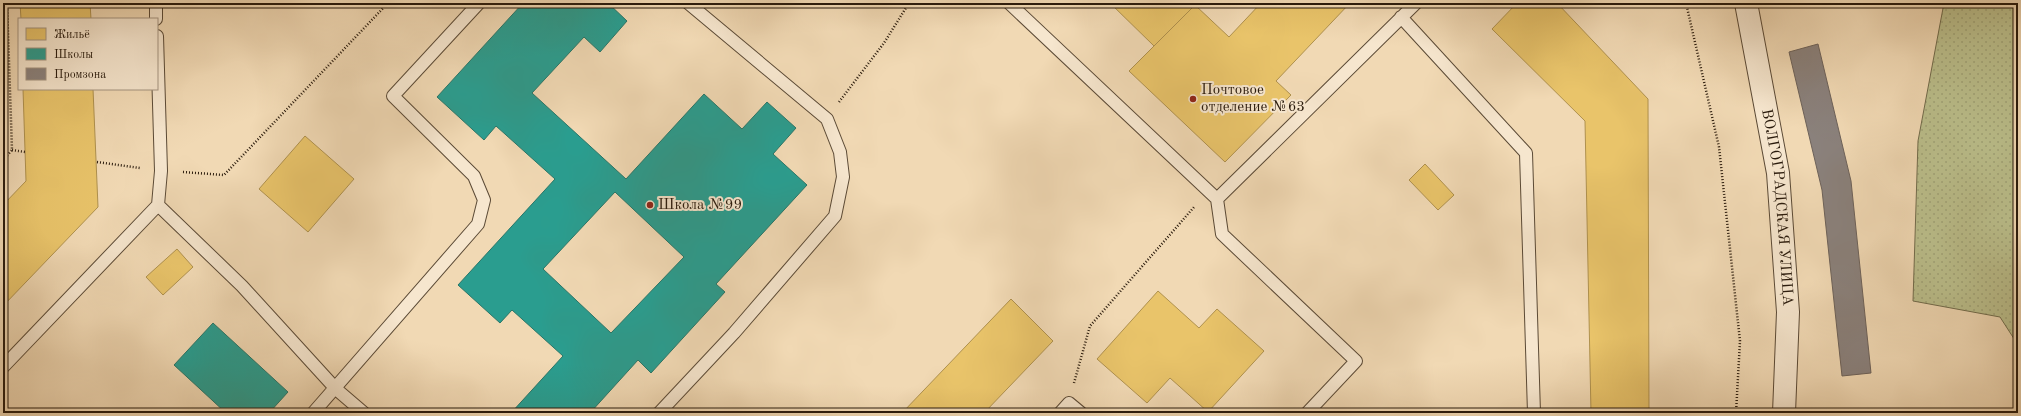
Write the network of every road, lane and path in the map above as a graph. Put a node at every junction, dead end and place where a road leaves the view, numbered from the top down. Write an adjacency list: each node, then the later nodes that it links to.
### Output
1 (7, 3): 15 (path)
2 (156, 3): 12 (lane)
3 (388, 3): 19 (path)
4 (479, 3): 23 (lane)
5 (688, 3): 14 (lane)
6 (909, 3): 14 (path)
7 (1009, 3): 20 (lane)
8 (1416, 3): 11 (lane)
9 (1686, 3): 32 (path)
10 (1746, 3): 33 (street, ВОЛГОГРАДСКАЯ УЛИЦА)
11 (1401, 17): 20 (lane); 31 (lane)
12 (156, 18)
13 (158, 70): 19 (lane)
14 (827, 118): 27 (lane)
15 (12, 150): 16 (path); 17 (path)
16 (25, 152)
17 (3, 160)
18 (97, 162): 19 (path)
19 (161, 171): 21 (lane)
20 (1212, 195): 24 (path); 30 (lane)
21 (158, 205): 22 (lane); 23 (lane)
22 (3, 367)
23 (336, 389): 25 (lane); 26 (lane)
24 (1069, 403): 28 (lane); 29 (lane)
25 (313, 413)
26 (364, 413)
27 (659, 413)
28 (1060, 413)
29 (1081, 413)
30 (1307, 413)
31 (1534, 413)
32 (1736, 413)
33 (1784, 413)

